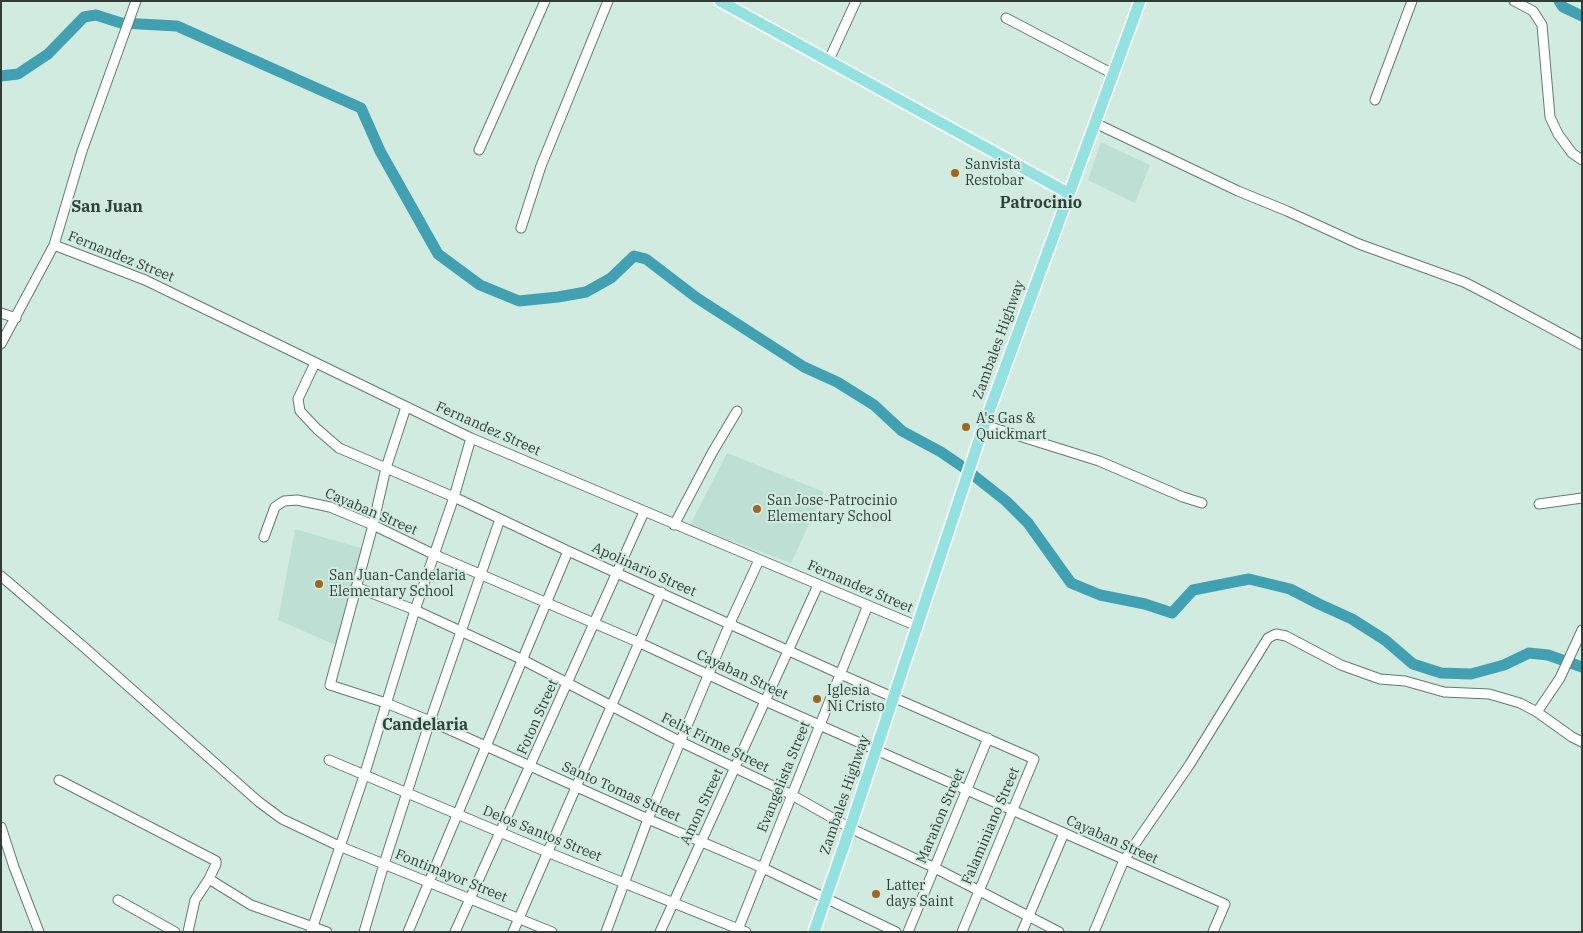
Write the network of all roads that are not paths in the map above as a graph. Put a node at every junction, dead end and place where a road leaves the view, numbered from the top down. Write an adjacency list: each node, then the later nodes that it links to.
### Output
1 (136, 1): 18 (street)
2 (544, 1): 14 (street)
3 (608, 1): 17 (street)
4 (720, 1): 10 (main road)
5 (856, 1): 10 (street)
6 (1140, 1): 11 (main road, Zambales Highway)
7 (1412, 1): 12 (street)
8 (1514, 1): 15 (street)
9 (1006, 18): 11 (street)
10 (828, 62): 16 (main road)
11 (1113, 74): 13 (main road, Zambales Highway)
12 (1375, 100)
13 (1095, 123): 16 (main road, Zambales Highway); 22 (street)
14 (479, 150)
15 (1582, 160)
16 (1068, 193): 26 (main road, Zambales Highway)
17 (521, 228)
18 (54, 245): 20 (street); 23 (street, Fernandez Street)
19 (1, 313): 20 (street)
20 (16, 318): 21 (street)
21 (1, 344)
22 (1582, 345)
23 (316, 363): 24 (street, Fernandez Street); 28 (street, Apolinario Street)
24 (406, 407): 27 (street, Fernandez Street); 28 (street)
25 (737, 411): 36 (street)
26 (984, 425): 31 (street); 52 (main road, Zambales Highway)
27 (471, 438): 29 (street); 33 (street, Fernandez Street)
28 (386, 468): 29 (street, Apolinario Street); 35 (street)
29 (454, 497): 34 (street, Apolinario Street); 39 (street)
30 (1582, 498): 32 (street)
31 (1202, 503)
32 (1539, 504)
33 (644, 512): 36 (street, Fernandez Street); 41 (street, Foton Street)
34 (500, 518): 38 (street, Apolinario Street); 42 (street)
35 (374, 525): 37 (street, Cayaban Street); 39 (street, Cayaban Street); 45 (street)
36 (674, 525): 40 (street, Fernandez Street)
37 (264, 538)
38 (568, 551): 41 (street, Apolinario Street); 47 (street)
39 (433, 554): 42 (street, Cayaban Street); 49 (street)
40 (759, 560): 44 (street, Fernandez Street); 50 (street)
41 (617, 573): 46 (street, Apolinario Street); 51 (street, Foton Street)
42 (480, 574): 47 (street, Cayaban Street); 53 (street)
43 (1, 576): 91 (street, Fontimayor Street)
44 (818, 585): 48 (street, Fernandez Street); 56 (street, Amon Street)
45 (356, 587): 49 (street, Felix Firme Street); 63 (street, Santo Tomas Street)
46 (661, 592): 50 (street, Apolinario Street); 55 (street)
47 (546, 602): 51 (street, Cayaban Street); 57 (street)
48 (868, 605): 52 (street, Fernandez Street); 59 (street, Evangelista Street)
49 (415, 610): 53 (street, Felix Firme Street); 63 (street)
50 (730, 623): 56 (street, Apolinario Street); 58 (street)
51 (594, 624): 55 (street, Cayaban Street); 60 (street, Foton Street)
52 (917, 626): 61 (main road, Zambales Highway)
53 (460, 630): 57 (street, Felix Firme Street); 66 (street)
54 (1582, 630): 65 (street)
55 (638, 642): 58 (street, Cayaban Street); 64 (street)
56 (788, 650): 59 (street, Apolinario Street); 62 (street, Amon Street)
57 (521, 660): 60 (street, Felix Firme Street); 71 (street)
58 (708, 674): 62 (street, Cayaban Street); 69 (street)
59 (840, 674): 61 (street, Apolinario Street); 67 (street, Evangelista Street)
60 (568, 684): 64 (street, Felix Firme Street); 75 (street, Foton Street)
61 (893, 697): 68 (street, Apolinario Street); 72 (main road, Zambales Highway)
62 (765, 702): 67 (street, Cayaban Street); 76 (street, Amon Street)
63 (386, 703): 66 (street, Santo Tomas Street); 77 (street)
64 (611, 706): 69 (street, Felix Firme Street); 79 (street)
65 (1537, 712): 70 (street); 93 (street)
66 (430, 721): 71 (street, Santo Tomas Street); 81 (street)
67 (819, 726): 72 (street, Cayaban Street); 82 (street, Evangelista Street)
68 (988, 738): 73 (street, Apolinario Street); 80 (street, Marañon Street)
69 (681, 742): 76 (street, Felix Firme Street); 85 (street)
70 (1582, 742)
71 (486, 747): 75 (street, Santo Tomas Street); 84 (street)
72 (876, 750): 80 (street, Cayaban Street); 87 (main road, Zambales Highway)
73 (1034, 759): 83 (street, Falaminiano Street)
74 (328, 760): 77 (street, Delos Santos Street)
75 (530, 767): 79 (street, Santo Tomas Street); 88 (street, Foton Street)
76 (735, 768): 82 (street, Felix Firme Street); 90 (street, Amon Street)
77 (364, 776): 81 (street, Delos Santos Street); 91 (street)
78 (60, 780): 97 (street)
79 (576, 787): 85 (street, Santo Tomas Street); 92 (street)
80 (967, 790): 83 (street, Cayaban Street); 96 (street, Marañon Street)
81 (408, 793): 84 (street, Delos Santos Street); 94 (street)
82 (792, 795): 87 (street, Felix Firme Street); 95 (street, Evangelista Street)
83 (1013, 811): 89 (street, Cayaban Street); 100 (street, Falaminiano Street)
84 (457, 814): 88 (street, Delos Santos Street); 98 (street)
85 (648, 819): 90 (street, Santo Tomas Street); 99 (street)
86 (1, 827): 109 (street)
87 (850, 828): 96 (street, Felix Firme Street); 102 (main road, Zambales Highway)
88 (500, 832): 92 (street, Delos Santos Street); 101 (street, Foton Street)
89 (1064, 833): 93 (street, Cayaban Street); 105 (street)
90 (700, 842): 95 (street, Santo Tomas Street); 104 (street, Amon Street)
91 (339, 846): 94 (street, Fontimayor Street); 107 (street)
92 (547, 852): 99 (street, Delos Santos Street); 106 (street)
93 (1124, 860): 126 (street); 127 (street, Cayaban Street)
94 (384, 864): 98 (street, Fontimayor Street); 113 (street)
95 (762, 868): 102 (street, Santo Tomas Street); 108 (street, Evangelista Street)
96 (935, 868): 100 (street, Felix Firme Street); 122 (street, Marañon Street)
97 (209, 879): 107 (street); 111 (street)
98 (429, 882): 101 (street, Fontimayor Street); 114 (street)
99 (624, 882): 104 (street, Delos Santos Street); 118 (street)
100 (979, 891): 105 (street, Felix Firme Street); 123 (street, Falaminiano Street)
101 (470, 899): 106 (street, Fontimayor Street); 115 (street, Foton Street)
102 (825, 899): 120 (main road, Zambales Highway); 121 (street, Santo Tomas Street)
103 (118, 900): 110 (street)
104 (673, 901): 108 (street, Delos Santos Street); 119 (street, Amon Street)
105 (1029, 916): 124 (street); 125 (street, Felix Firme Street)
106 (519, 918): 116 (street); 117 (street, Fontimayor Street)
107 (312, 929): 112 (street)
108 (741, 931)
109 (39, 932)
110 (176, 932)
111 (188, 932)
112 (327, 932)
113 (364, 932)
114 (408, 932)
115 (455, 932)
116 (513, 932)
117 (552, 932)
118 (606, 932)
119 (660, 932)
120 (814, 932)
121 (896, 932)
122 (908, 932)
123 (962, 932)
124 (1022, 932)
125 (1059, 932)
126 (1094, 932)
127 (1213, 932)

